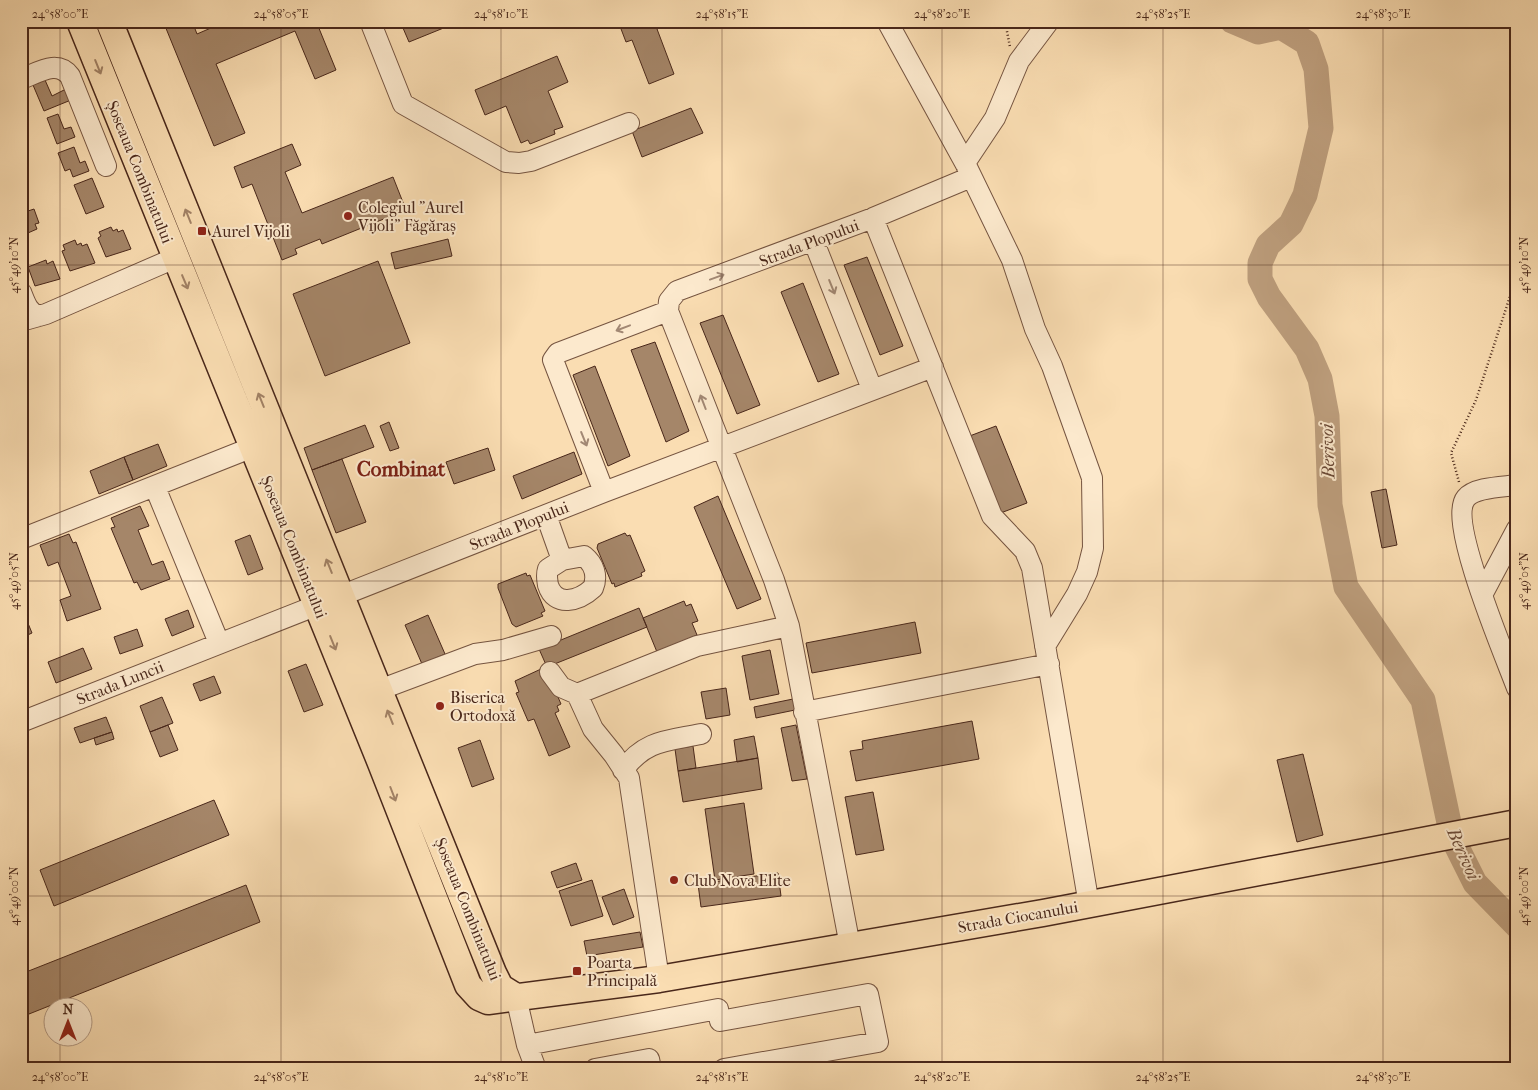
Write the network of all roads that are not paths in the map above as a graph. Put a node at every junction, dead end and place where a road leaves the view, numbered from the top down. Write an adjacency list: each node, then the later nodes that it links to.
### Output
1 (370, 21): 7 (street)
2 (887, 21): 11 (street)
3 (1049, 21): 11 (street)
4 (113, 23): 5 (main road); 8 (main road, Șoseaua Combinatului)
5 (82, 28): 9 (main road, Șoseaua Combinatului, one-way to 9)
6 (21, 79): 10 (street)
7 (629, 124)
8 (162, 151): 9 (main road); 20 (main road, Șoseaua Combinatului, one-way to 8)
9 (136, 162): 14 (main road, Șoseaua Combinatului)
10 (106, 166)
11 (968, 170): 12 (street, Strada Plopului); 34 (street)
12 (874, 218): 13 (street, Strada Plopului); 18 (street, Strada Plopului)
13 (814, 242): 16 (street, Strada Plopului, one-way to 13); 19 (street, one-way to 19)
14 (175, 258): 17 (street); 20 (main road, Șoseaua Combinatului, one-way to 20)
15 (21, 292): 17 (street)
16 (668, 310): 21 (street, one-way to 16); 24 (street, one-way to 24)
17 (30, 318)
18 (933, 367): 19 (street, Strada Plopului); 34 (street, Strada Plopului)
19 (872, 389): 21 (street, Strada Plopului)
20 (265, 443): 23 (street); 30 (main road, Șoseaua Combinatului)
21 (721, 447): 24 (street, Strada Plopului); 31 (street)
22 (1517, 485): 29 (street)
23 (155, 487): 27 (street); 33 (street)
24 (604, 492): 25 (street, Strada Plopului)
25 (546, 515): 28 (street); 30 (street, Strada Plopului)
26 (1517, 529): 29 (street)
27 (21, 539)
28 (562, 560)
29 (1482, 595): 36 (street)
30 (329, 601): 33 (street, Strada Luncii); 37 (main road, Șoseaua Combinatului); 43 (main road, Șoseaua Combinatului, one-way to 43)
31 (789, 626): 38 (street); 39 (street)
32 (551, 636): 37 (street)
33 (219, 643): 40 (street, Strada Luncii)
34 (1047, 655): 39 (street); 46 (street)
35 (550, 672): 38 (street)
36 (1517, 688)
37 (380, 690): 42 (main road, Șoseaua Combinatului, one-way to 37)
38 (577, 694): 44 (street)
39 (804, 712): 47 (street)
40 (21, 722)
41 (701, 734): 44 (street)
42 (405, 754): 43 (main road); 49 (main road, Șoseaua Combinatului)
43 (381, 763): 49 (main road, Șoseaua Combinatului, one-way to 49)
44 (623, 770): 48 (street)
45 (1507, 825): 46 (main road, Strada Ciocanului)
46 (1089, 905): 47 (main road, Strada Ciocanului)
47 (850, 946): 48 (main road, Strada Ciocanului)
48 (658, 979): 49 (main road, Strada Ciocanului)
49 (516, 998): 50 (street)
50 (527, 1045): 51 (street); 54 (street)
51 (536, 1069)
52 (595, 1069): 53 (street)
53 (651, 1069)
54 (724, 1069)

